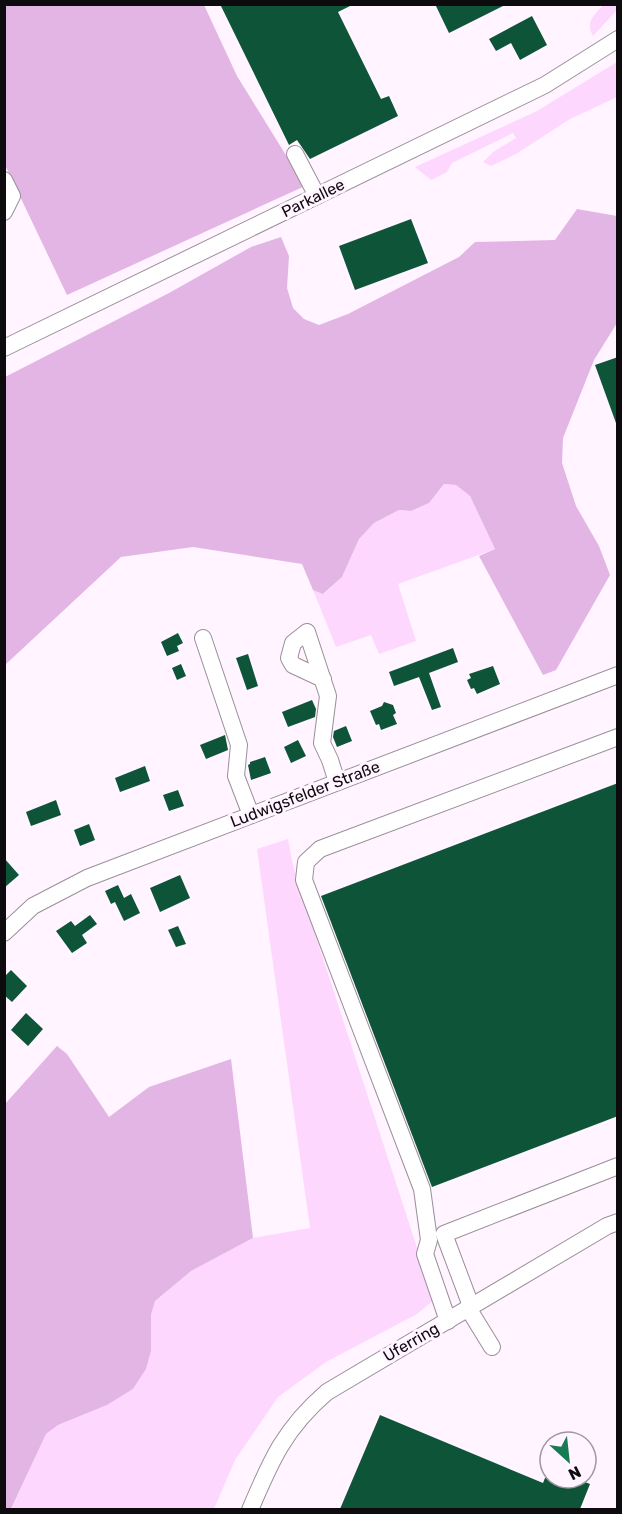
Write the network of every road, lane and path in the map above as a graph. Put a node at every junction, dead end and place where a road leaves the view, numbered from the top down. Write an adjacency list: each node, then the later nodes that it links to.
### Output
1 (618, 39): 4 (street, Parkallee)
2 (295, 154): 4 (street)
3 (4, 180): 5 (street)
4 (317, 196): 6 (street, Parkallee)
5 (4, 212)
6 (4, 348)
7 (203, 638): 12 (street)
8 (618, 675): 11 (street, Ludwigsfelder Straße)
9 (323, 679): 11 (street)
10 (618, 737): 16 (street)
11 (337, 782): 12 (street, Ludwigsfelder Straße)
12 (251, 815): 13 (street, Ludwigsfelder Straße)
13 (4, 933)
14 (618, 1166): 16 (street)
15 (618, 1222): 17 (street, Uferring)
16 (436, 1237): 17 (street); 18 (street)
17 (470, 1307): 18 (street, Uferring); 19 (street)
18 (448, 1321): 20 (street, Uferring)
19 (492, 1347)
20 (250, 1509)

